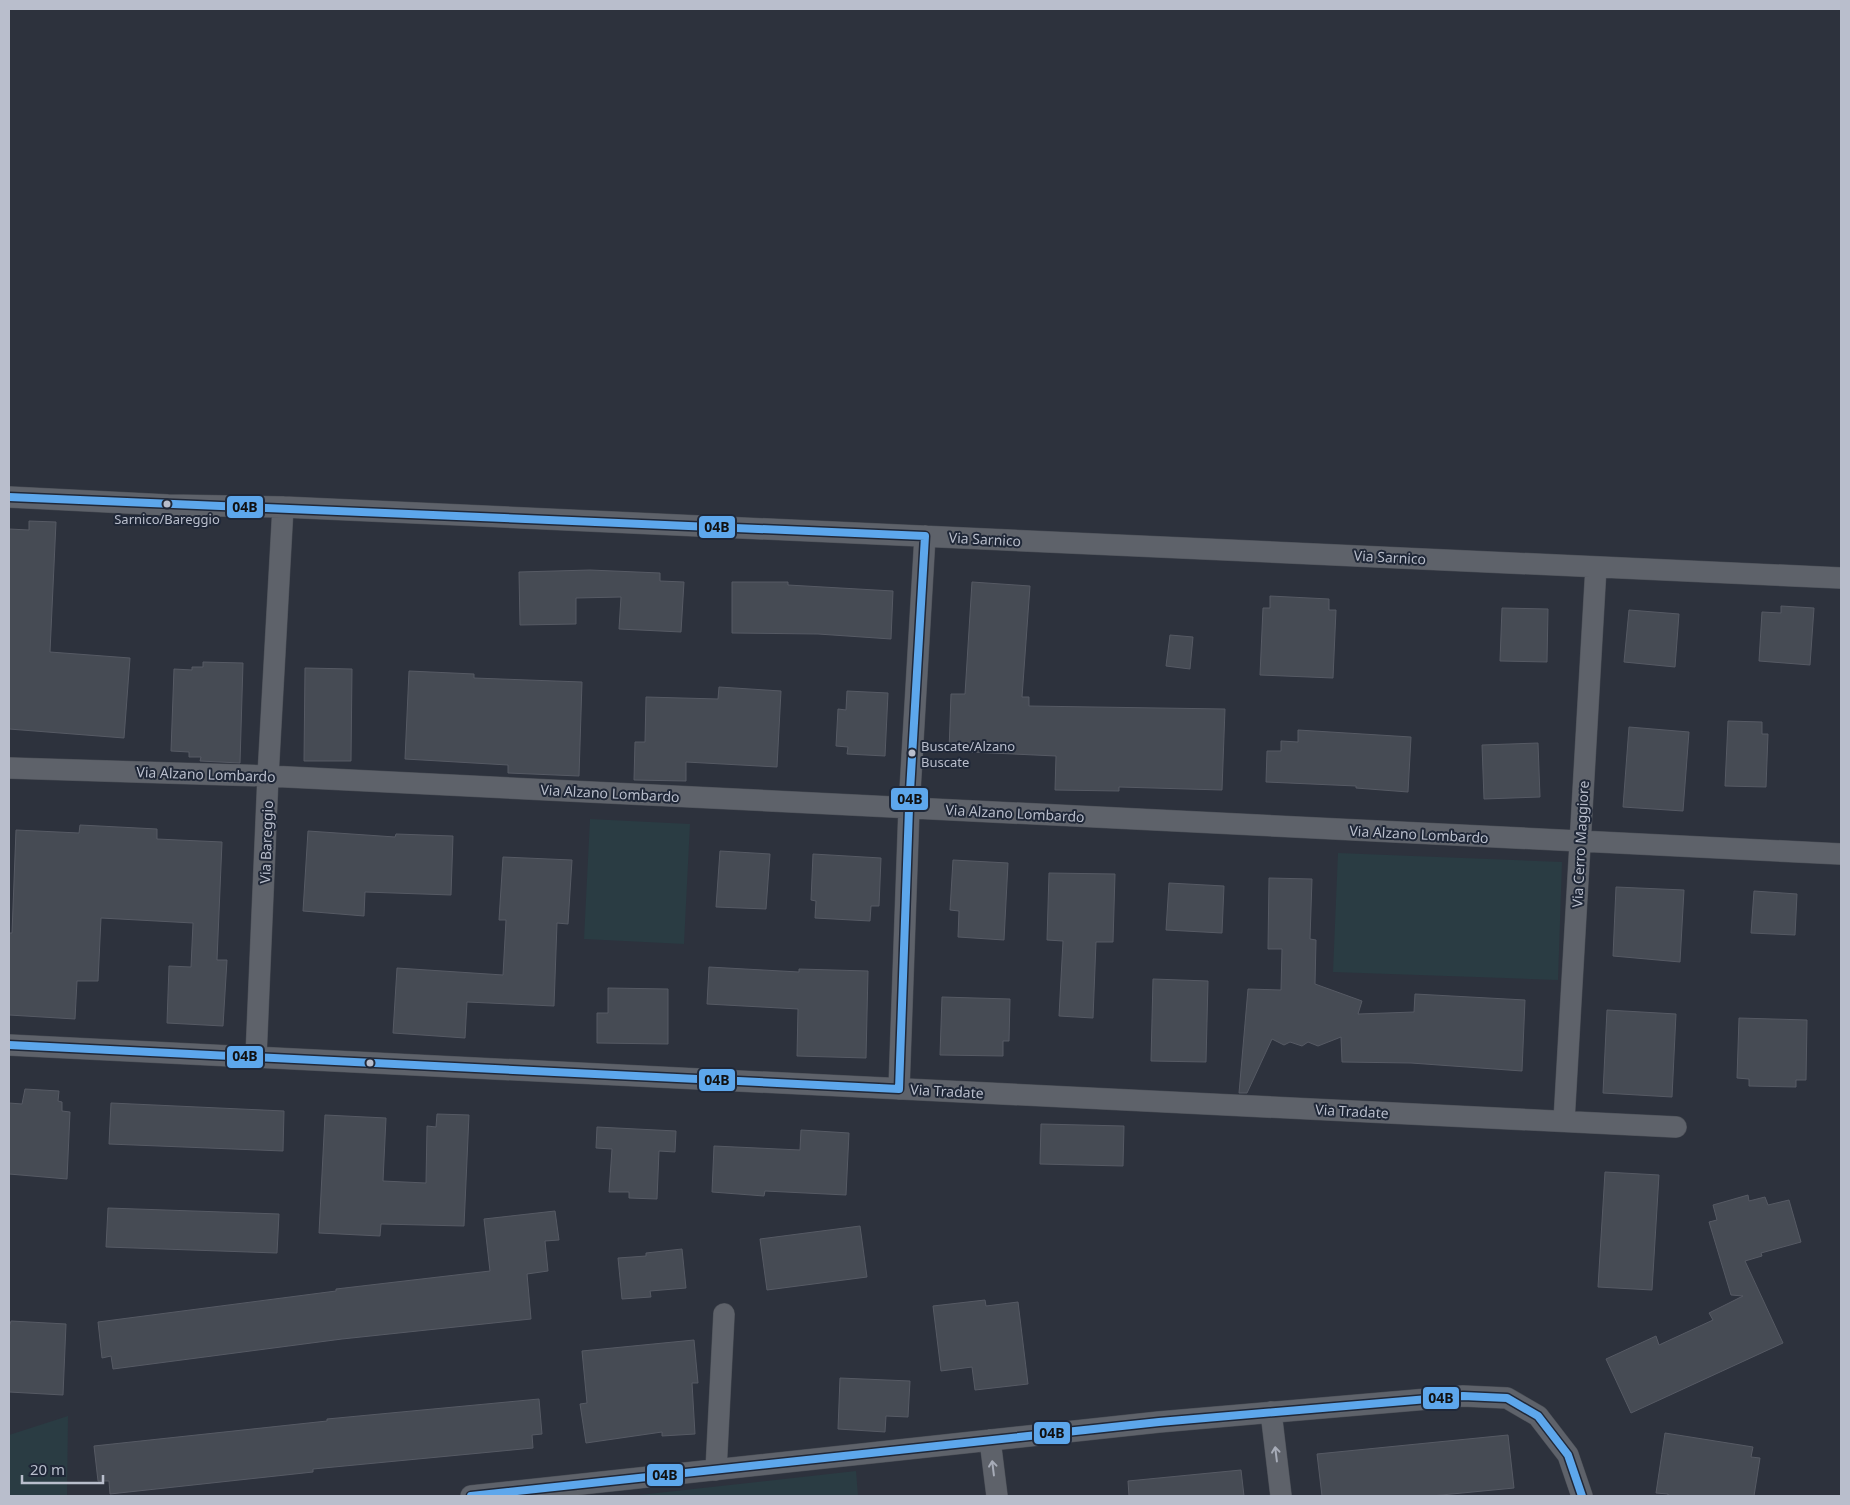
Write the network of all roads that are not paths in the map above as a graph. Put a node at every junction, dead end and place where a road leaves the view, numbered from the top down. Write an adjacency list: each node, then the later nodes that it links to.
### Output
1 (9, 497): 2 (street, Via Sarnico)
2 (284, 507): 3 (street, Via Sarnico); 7 (street, Via Bareggio)
3 (926, 536): 4 (street, Via Sarnico); 8 (street)
4 (1596, 567): 5 (street, Via Sarnico); 9 (street, Via Cerro Maggiore)
5 (1841, 578)
6 (9, 768): 7 (street, Via Alzano Lombardo)
7 (268, 776): 8 (street, Via Alzano Lombardo); 12 (street, Via Bareggio)
8 (909, 808): 9 (street, Via Alzano Lombardo); 13 (street)
9 (1580, 842): 10 (street, Via Alzano Lombardo); 14 (street, Via Cerro Maggiore)
10 (1841, 854)
11 (9, 1045): 12 (street, Via Tradate)
12 (256, 1057): 13 (street, Via Tradate)
13 (899, 1089): 14 (street, Via Tradate)
14 (1564, 1121): 15 (street, Via Tradate)
15 (1676, 1127)
16 (724, 1314): 19 (street)
17 (1271, 1412): 18 (street); 22 (street, one-way to 17); 23 (street)
18 (990, 1440): 19 (street); 21 (street, one-way to 18)
19 (716, 1470): 20 (street)
20 (471, 1496)
21 (997, 1496)
22 (1281, 1496)
23 (1582, 1496)

